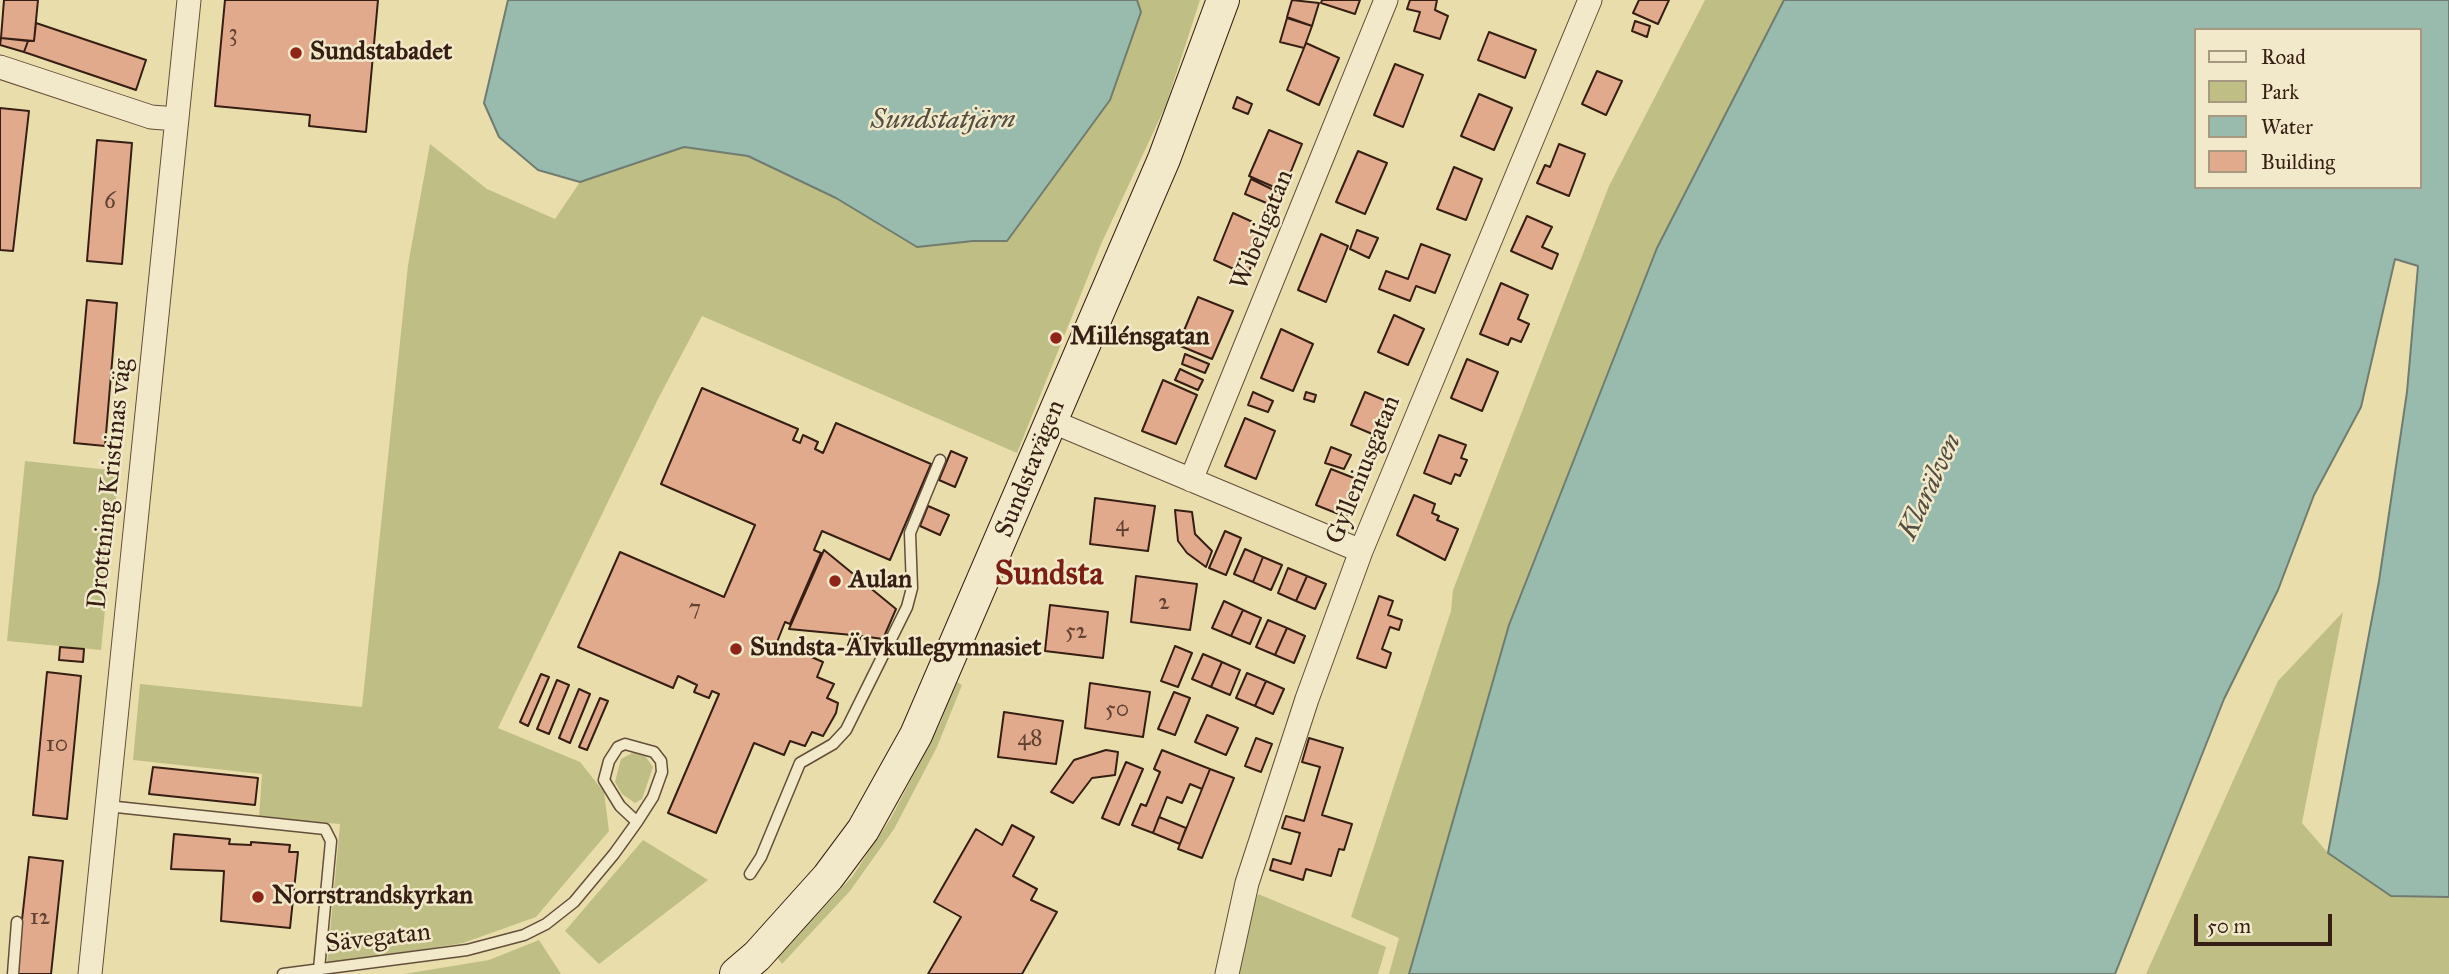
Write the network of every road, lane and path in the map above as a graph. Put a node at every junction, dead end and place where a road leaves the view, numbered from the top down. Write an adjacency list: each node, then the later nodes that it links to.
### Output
1 (189, 0): 6 (street, Drottning Kristinas väg)
2 (1223, 0): 7 (street, Sundstavägen)
3 (1387, 0): 9 (street, Wibeligatan)
4 (1590, 0): 10 (street, Gylleniusgatan)
5 (0, 67): 6 (street)
6 (177, 119): 11 (street, Drottning Kristinas väg)
7 (1051, 421): 9 (street); 19 (street, Sundstavägen)
8 (940, 460): 13 (lane)
9 (1191, 480): 10 (street)
10 (1361, 551): 20 (street, Gylleniusgatan)
11 (107, 806): 15 (lane); 17 (street, Drottning Kristinas väg)
12 (637, 822): 12 (lane, Sävegatan); 15 (lane, Sävegatan)
13 (750, 874)
14 (17, 922): 16 (lane)
15 (319, 970): 18 (lane, Sävegatan)
16 (13, 974)
17 (90, 974)
18 (283, 974)
19 (736, 974)
20 (1227, 974)

